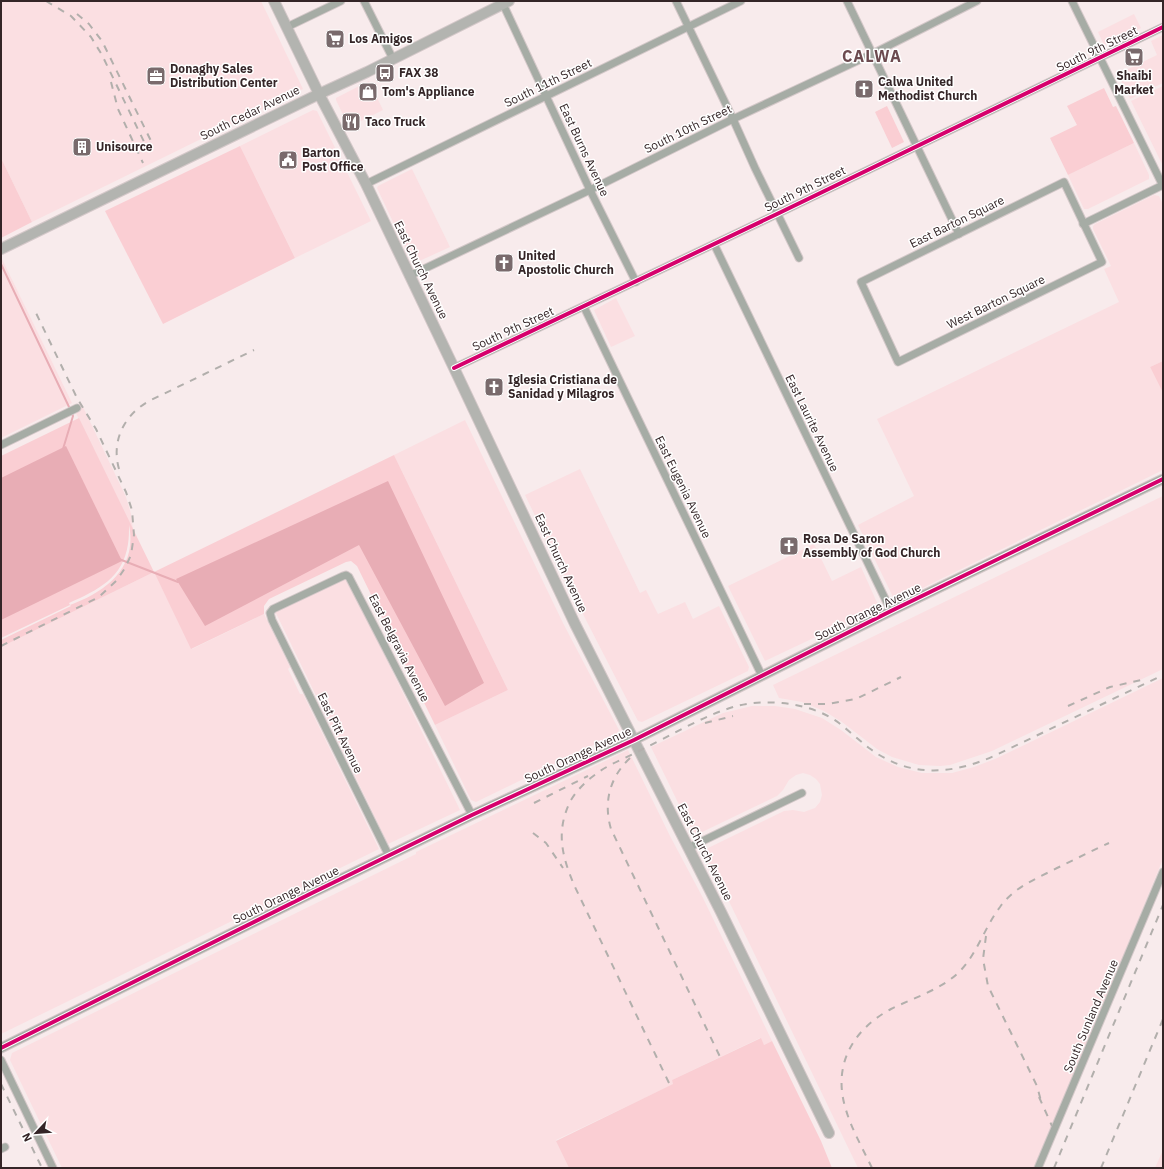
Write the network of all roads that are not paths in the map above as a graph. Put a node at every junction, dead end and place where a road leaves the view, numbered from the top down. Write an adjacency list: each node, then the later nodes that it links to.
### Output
1 (274, 1): 11 (main road, East Church Avenue)
2 (341, 1): 11 (street)
3 (364, 1): 15 (street)
4 (676, 1): 10 (street)
5 (741, 1): 10 (street, South 11th Street)
6 (847, 1): 13 (street)
7 (977, 1): 13 (street, South 10th Street)
8 (1072, 1): 14 (street)
9 (506, 2): 15 (main road, South Cedar Avenue); 17 (street, East Burns Avenue)
10 (688, 26): 17 (street, South 11th Street); 18 (street)
11 (287, 27): 16 (main road, East Church Avenue)
12 (1163, 27): 14 (street, South 9th Street)
13 (872, 54): 18 (street, South 10th Street); 19 (street)
14 (1099, 58): 19 (street, South 9th Street); 21 (street)
15 (393, 59): 16 (main road, South Cedar Avenue)
16 (319, 94): 20 (main road, East Church Avenue); 27 (main road, South Cedar Avenue)
17 (547, 96): 20 (street, South 11th Street); 22 (street, East Burns Avenue)
18 (733, 119): 22 (street, South 10th Street); 23 (street)
19 (918, 146): 23 (street, South 9th Street); 25 (street)
20 (366, 184): 29 (main road, East Church Avenue)
21 (1163, 186): 24 (street)
22 (590, 190): 29 (street, South 10th Street); 30 (street, East Burns Avenue)
23 (777, 214): 26 (street, South 9th Street); 28 (street)
24 (1083, 224): 25 (street, East Barton Square); 32 (street, West Barton Square)
25 (959, 234): 32 (street, East Barton Square)
26 (714, 244): 30 (street, South 9th Street); 37 (street, East Laurite Avenue)
27 (1, 248)
28 (799, 258)
29 (409, 276): 33 (main road, East Church Avenue)
30 (636, 282): 31 (street, South 9th Street)
31 (584, 307): 33 (street, South 9th Street); 39 (street, East Eugenia Avenue)
32 (898, 362)
33 (454, 368): 40 (main road, East Church Avenue)
34 (77, 408): 35 (street)
35 (1, 445)
36 (1163, 479): 37 (street, South Orange Avenue)
37 (891, 611): 39 (street, South Orange Avenue)
38 (272, 620): 42 (street, East Belgravia Avenue); 44 (street, East Pitt Avenue)
39 (762, 676): 40 (street, South Orange Avenue)
40 (634, 740): 42 (street, South Orange Avenue); 43 (main road, East Church Avenue)
41 (802, 793): 43 (street)
42 (472, 815): 44 (street, South Orange Avenue)
43 (688, 848): 48 (main road, East Church Avenue)
44 (389, 856): 46 (street, South Orange Avenue)
45 (1163, 872): 50 (street, South Sunland Avenue)
46 (1, 1048)
47 (1, 1060): 49 (street)
48 (828, 1134)
49 (52, 1168)
50 (1038, 1168)

